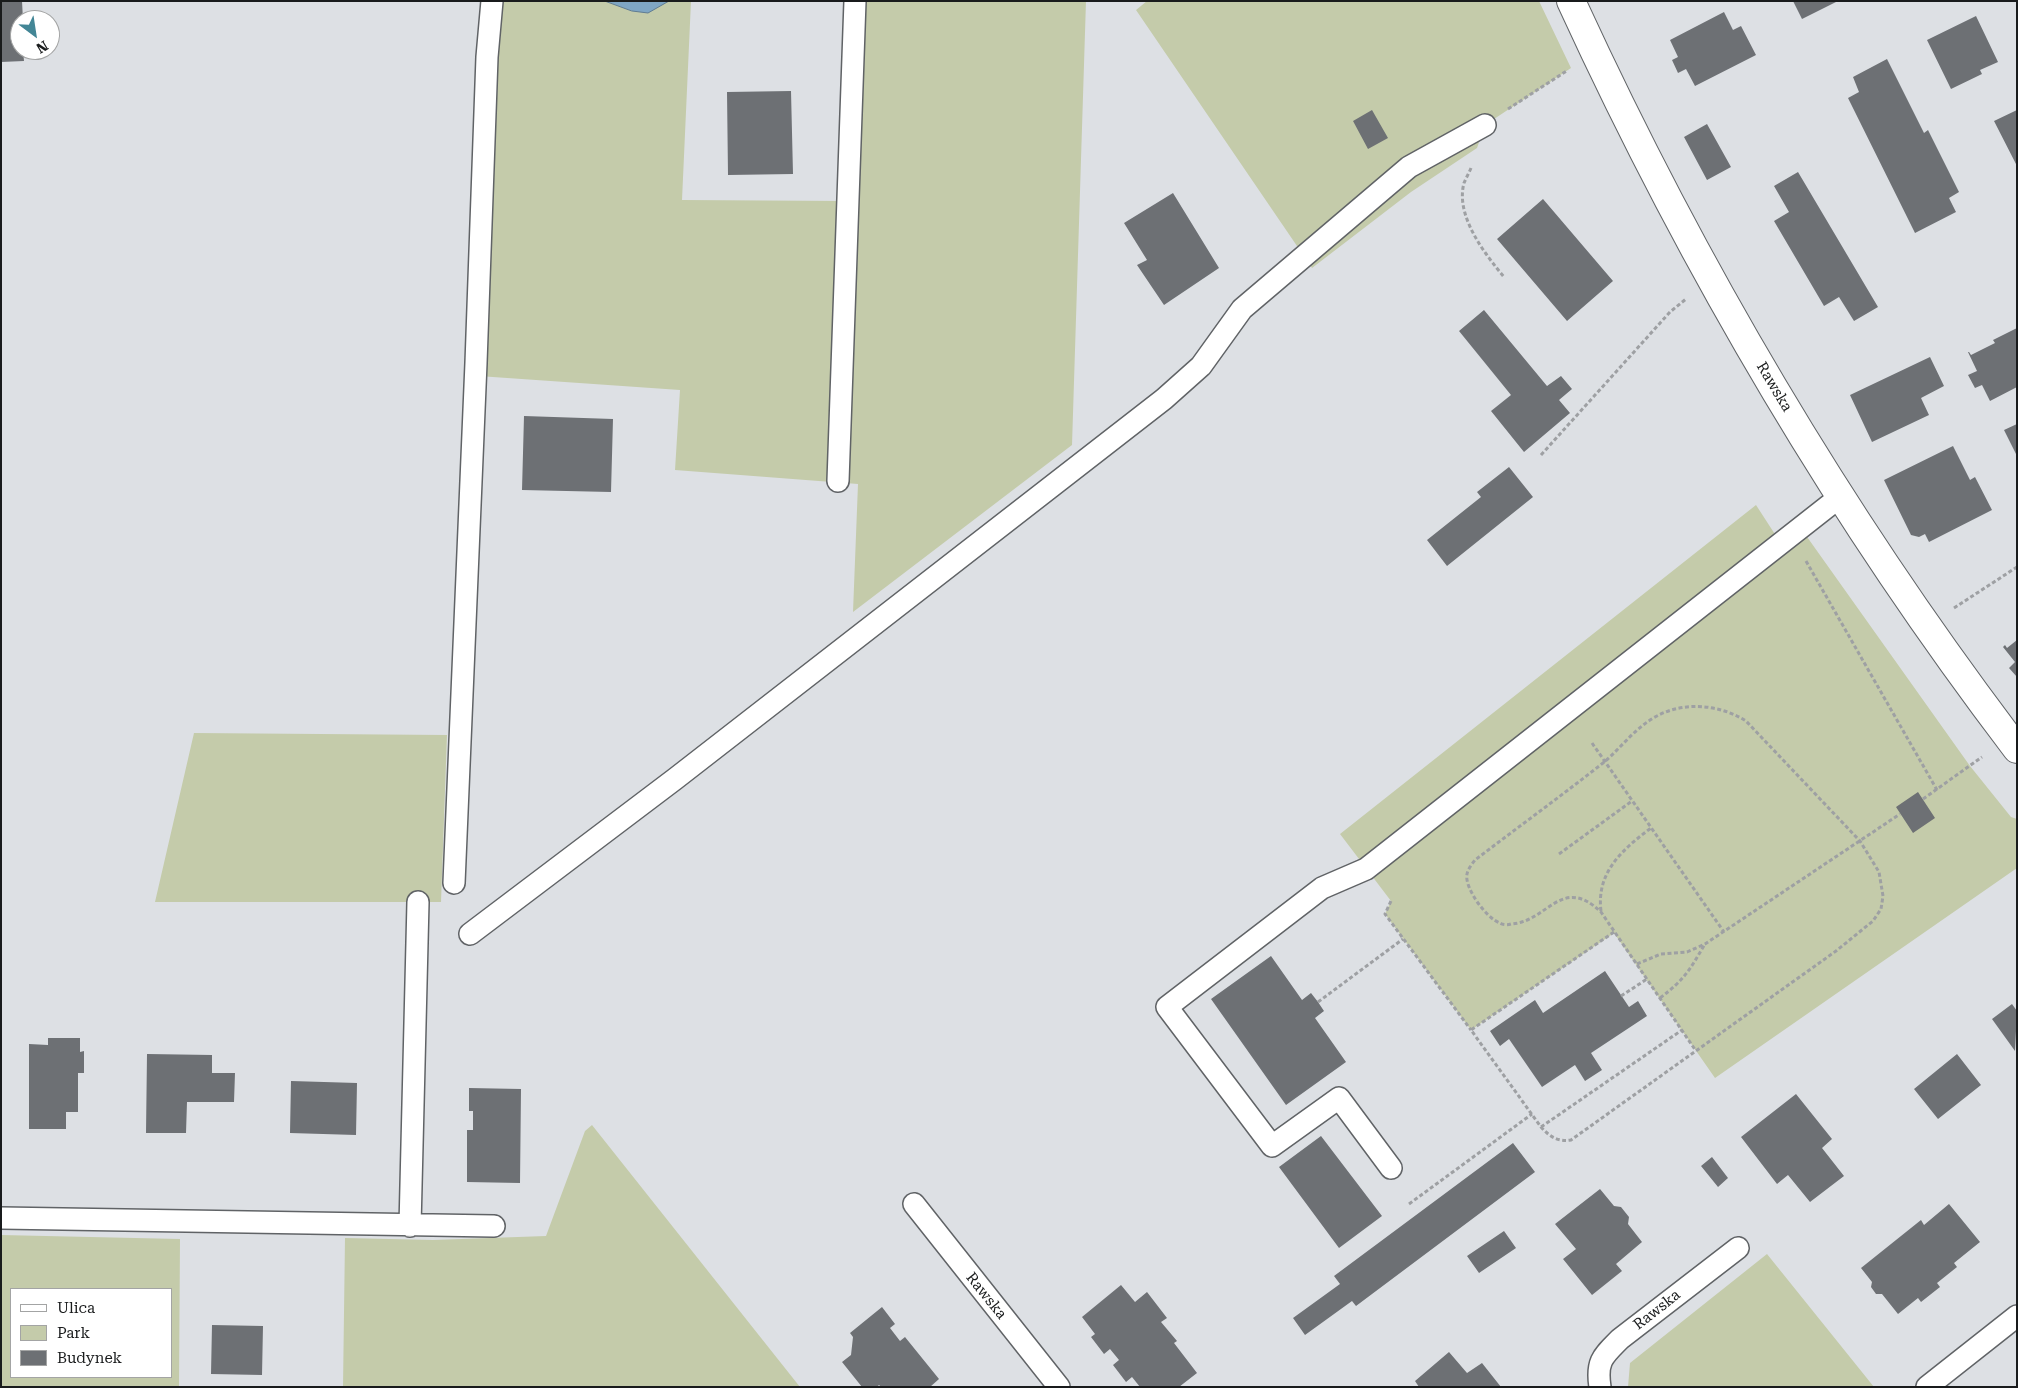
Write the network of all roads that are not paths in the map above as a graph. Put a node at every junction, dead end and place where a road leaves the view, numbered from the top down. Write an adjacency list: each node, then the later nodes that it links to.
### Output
1 (492, 1): 8 (lane)
2 (855, 1): 5 (lane)
3 (1571, 1): 6 (street, Rawska)
4 (1485, 125): 10 (lane)
5 (838, 481)
6 (1841, 496): 7 (street, Rawska); 11 (lane)
7 (2017, 749)
8 (454, 883)
9 (418, 902): 14 (lane)
10 (470, 934)
11 (1391, 1168)
12 (914, 1204): 18 (lane, Rawska)
13 (1, 1218): 14 (lane)
14 (410, 1226): 15 (lane)
15 (494, 1226)
16 (1738, 1248): 19 (lane, Rawska)
17 (2017, 1316): 20 (lane)
18 (1059, 1387)
19 (1600, 1387)
20 (1927, 1387)

